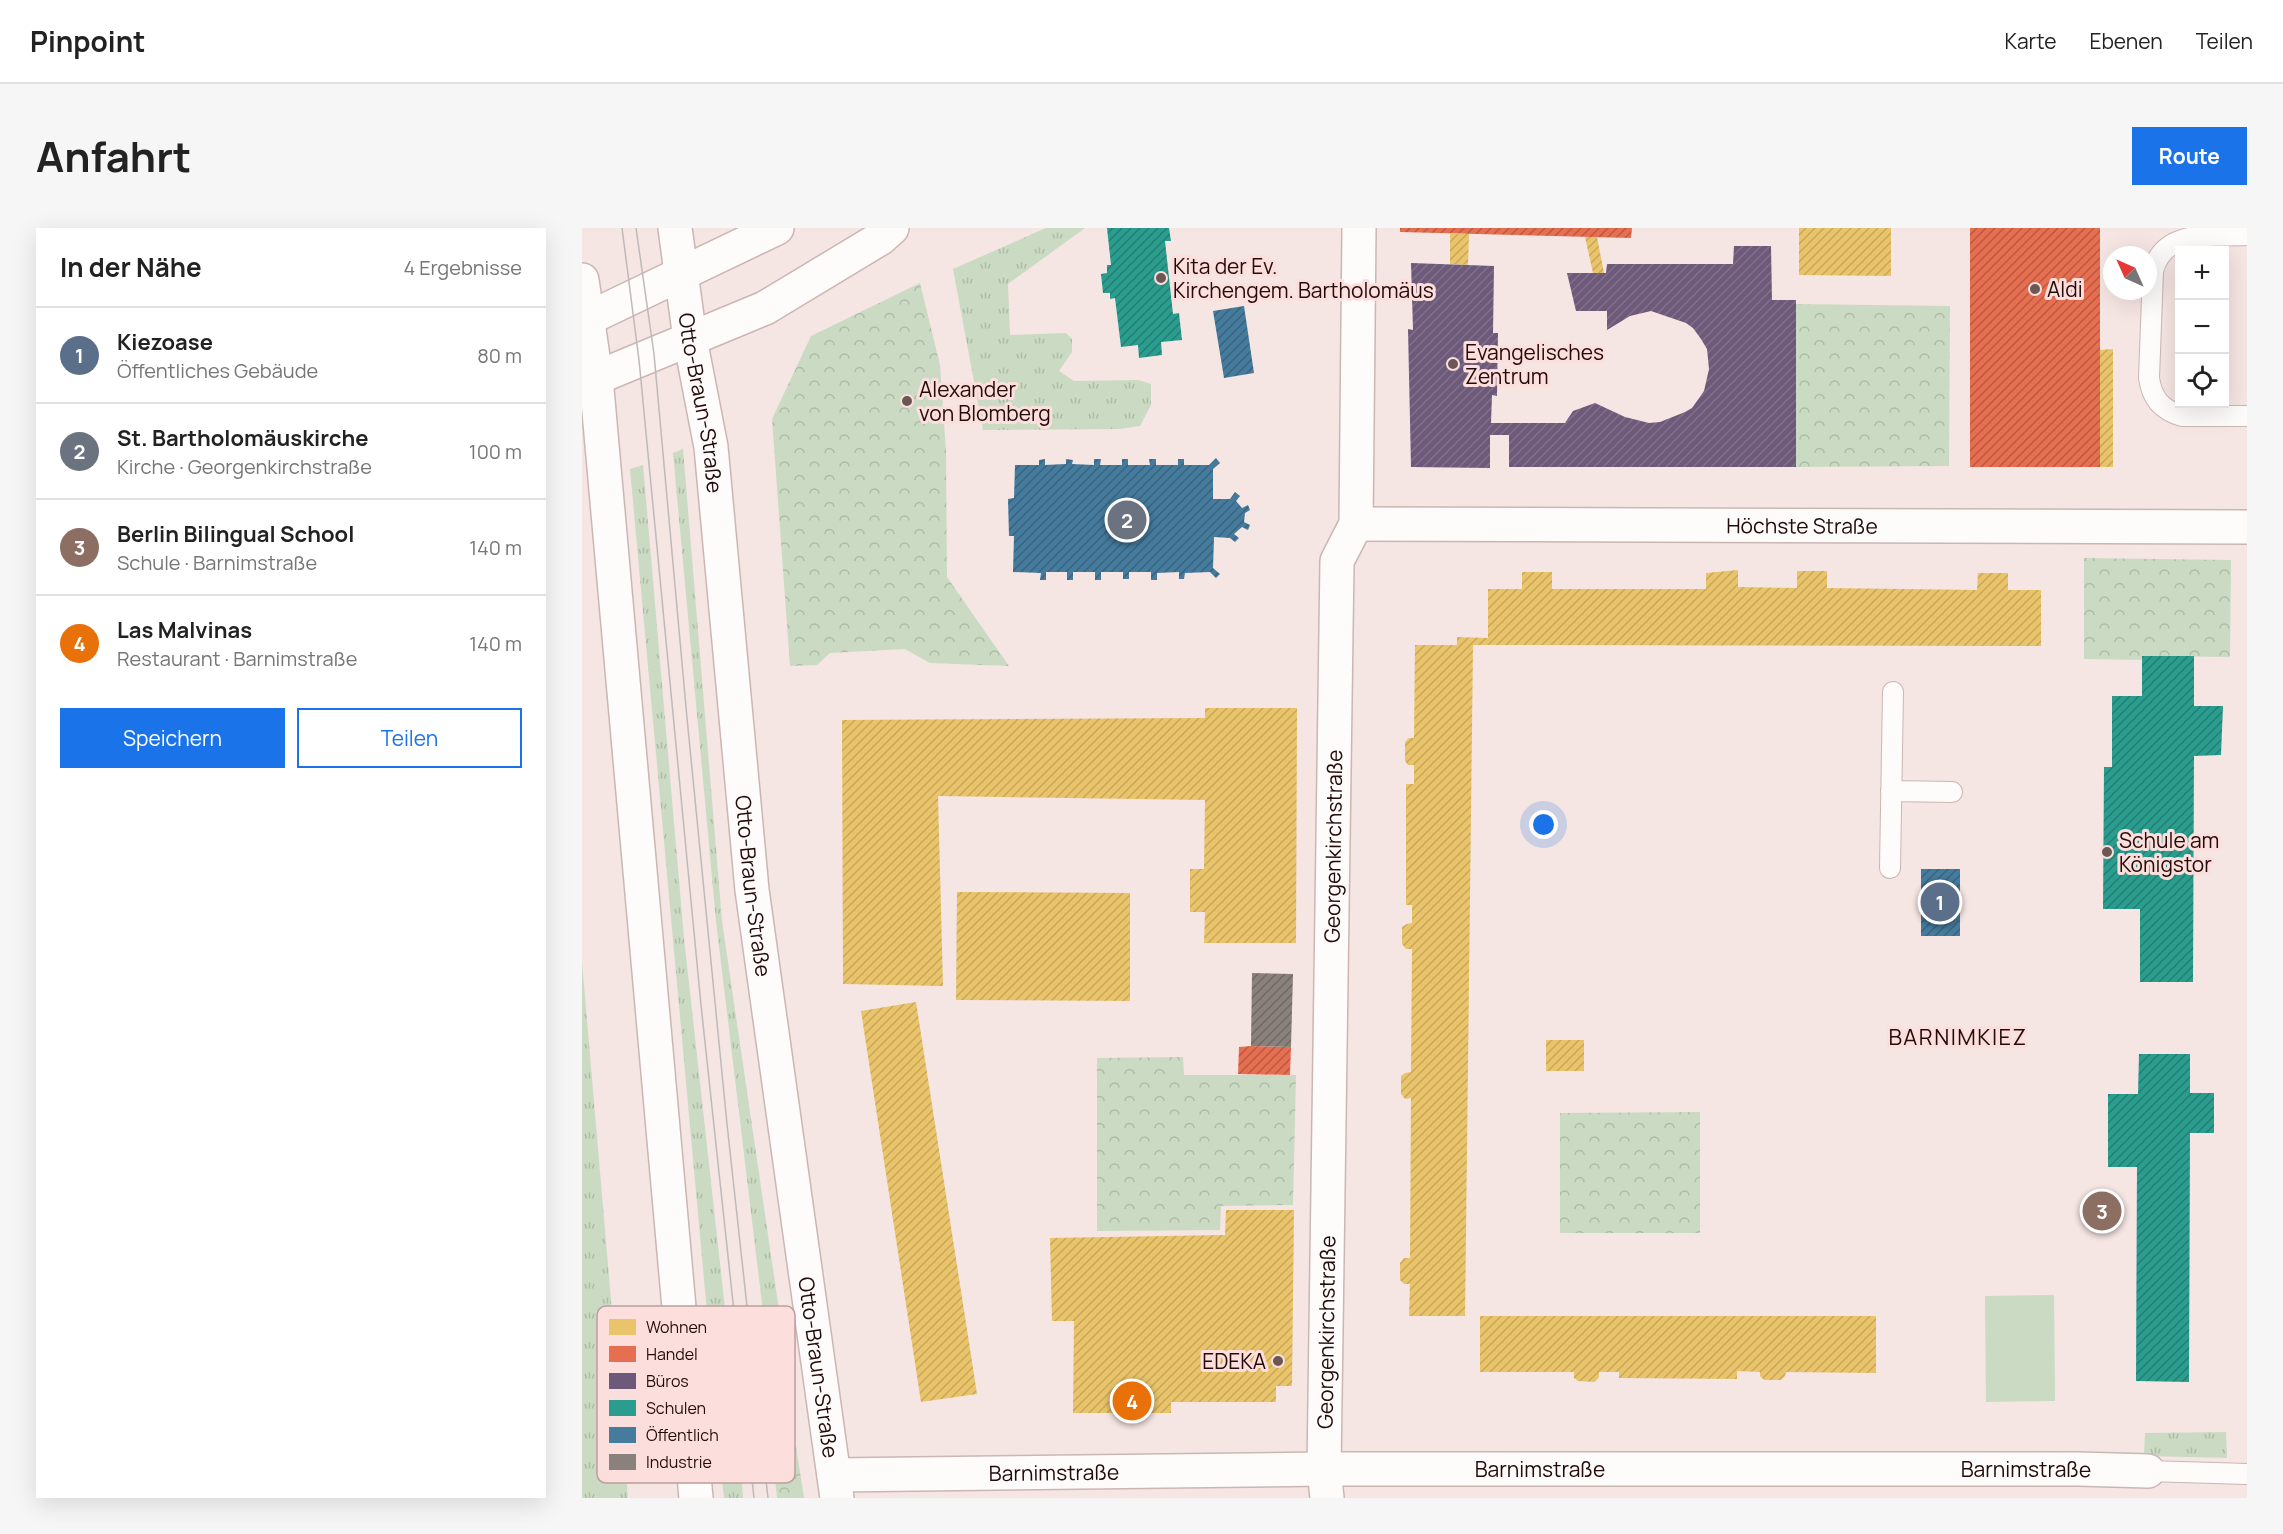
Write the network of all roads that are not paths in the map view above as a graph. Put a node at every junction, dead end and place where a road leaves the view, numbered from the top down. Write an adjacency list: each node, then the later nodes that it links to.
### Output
1 (675, 228): 6 (street, Otto-Braun-Straße)
2 (777, 228): 6 (street)
3 (892, 228): 9 (street)
4 (1359, 228): 12 (street, Georgenkirchstraße)
5 (2247, 235): 11 (lane)
6 (682, 274): 8 (street); 9 (street, Otto-Braun-Straße)
7 (582, 280): 8 (street)
8 (586, 320): 10 (street)
9 (690, 339): 10 (street); 23 (street, Otto-Braun-Straße)
10 (589, 381): 18 (street)
11 (2247, 416)
12 (1356, 524): 13 (street, Höchste Straße); 22 (street, Georgenkirchstraße)
13 (2247, 527)
14 (1893, 692): 15 (lane)
15 (1891, 791): 16 (lane); 17 (lane)
16 (1952, 792)
17 (1890, 868)
18 (678, 1306)
19 (2148, 1471): 20 (lane, Barnimstraße); 22 (street, Barnimstraße)
20 (2247, 1474)
21 (695, 1483): 24 (street)
22 (1325, 1484): 23 (street, Barnimstraße)
23 (835, 1487)
24 (696, 1498)

